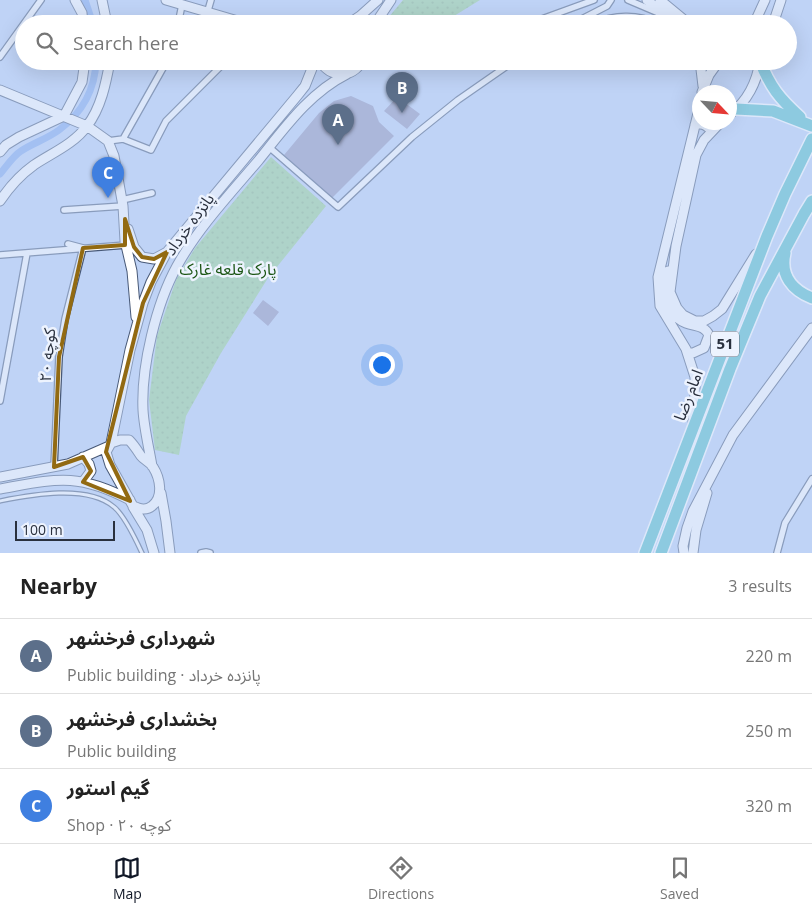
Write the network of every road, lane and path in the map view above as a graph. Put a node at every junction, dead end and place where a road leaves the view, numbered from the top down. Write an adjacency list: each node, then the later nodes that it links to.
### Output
1 (41, 0): 18 (street)
2 (75, 0): 19 (main road)
3 (102, 0): 20 (main road)
4 (211, 0): 16 (street)
5 (378, 0): 24 (main road)
6 (391, 0): 25 (main road)
7 (594, 0): 26 (street)
8 (611, 0): 27 (street)
9 (628, 0): 28 (street)
10 (647, 0): 29 (main road)
11 (660, 0): 30 (main road)
12 (764, 0): 31 (main road)
13 (781, 0): 17 (main road)
14 (786, 0): 17 (street)
15 (174, 2): 16 (main road); 21 (street)
16 (207, 12): 22 (street); 23 (main road)
17 (776, 14)
18 (30, 15)
19 (82, 15)
20 (105, 15)
21 (176, 15)
22 (206, 15)
23 (217, 15)
24 (361, 15)
25 (380, 15)
26 (553, 15)
27 (590, 15)
28 (659, 15)
29 (665, 15)
30 (678, 15)
31 (758, 15)
32 (15, 36): 33 (street)
33 (0, 57)
34 (84, 70): 52 (main road)
35 (109, 70): 54 (main road)
36 (162, 70): 57 (street)
37 (217, 70): 57 (street)
38 (311, 70): 74 (main road, پانزده خرداد)
39 (328, 70): 46 (main road)
40 (355, 70): 46 (main road, پانزده خرداد)
41 (501, 70): 60 (street)
42 (701, 70): 47 (main road)
43 (713, 70): 48 (main road)
44 (758, 70): 50 (main road)
45 (763, 70): 53 (highway)
46 (347, 74): 60 (main road, پانزده خرداد)
47 (702, 85)
48 (705, 85)
49 (0, 90): 52 (main road)
50 (737, 106)
51 (737, 113): 53 (highway)
52 (64, 116): 54 (main road); 61 (main road)
53 (808, 124)
54 (84, 125): 59 (main road); 63 (main road)
55 (693, 130): 80 (main road)
56 (711, 131): 71 (main road)
57 (123, 139): 59 (street)
58 (812, 139): 68 (highway, امام رضا / 51)
59 (108, 141): 65 (main road)
60 (269, 147): 85 (main road, پانزده خرداد)
61 (0, 152)
62 (152, 193): 65 (street)
63 (0, 201)
64 (812, 201): 73 (highway, امام رضا / 51)
65 (123, 203): 66 (street); 67 (main road)
66 (64, 210)
67 (125, 219): 70 (main road); 74 (main road)
68 (767, 236): 71 (main road); 82 (highway, امام رضا / 51)
69 (68, 244): 72 (street)
70 (126, 245): 72 (street); 78 (main road)
71 (676, 246): 80 (main road)
72 (83, 248): 75 (street); 86 (street, کوچه ۲۰)
73 (786, 248): 77 (highway); 101 (highway, امام رضا / 51)
74 (167, 252): 78 (main road, پانزده خرداد)
75 (27, 253): 76 (street); 81 (street)
76 (0, 255)
77 (812, 298)
78 (136, 328): 83 (main road, پانزده خرداد)
79 (812, 328): 87 (main road)
80 (688, 353): 82 (main road)
81 (0, 401)
82 (689, 440): 100 (highway, امام رضا / 51)
83 (110, 445): 84 (main road); 85 (main road); 94 (main road)
84 (83, 457): 86 (main road); 90 (main road)
85 (152, 466): 92 (main road)
86 (54, 467): 88 (main road)
87 (713, 473): 102 (main road); 103 (main road)
88 (0, 477)
89 (812, 479): 104 (street)
90 (83, 482): 91 (main road); 94 (main road)
91 (0, 489)
92 (160, 494): 94 (main road); 97 (main road)
93 (0, 501): 95 (lane)
94 (132, 504): 96 (main road)
95 (142, 553)
96 (154, 553)
97 (170, 553)
98 (201, 553): 99 (street)
99 (210, 553)
100 (645, 553)
101 (661, 553)
102 (684, 553)
103 (693, 553)
104 (777, 553)

